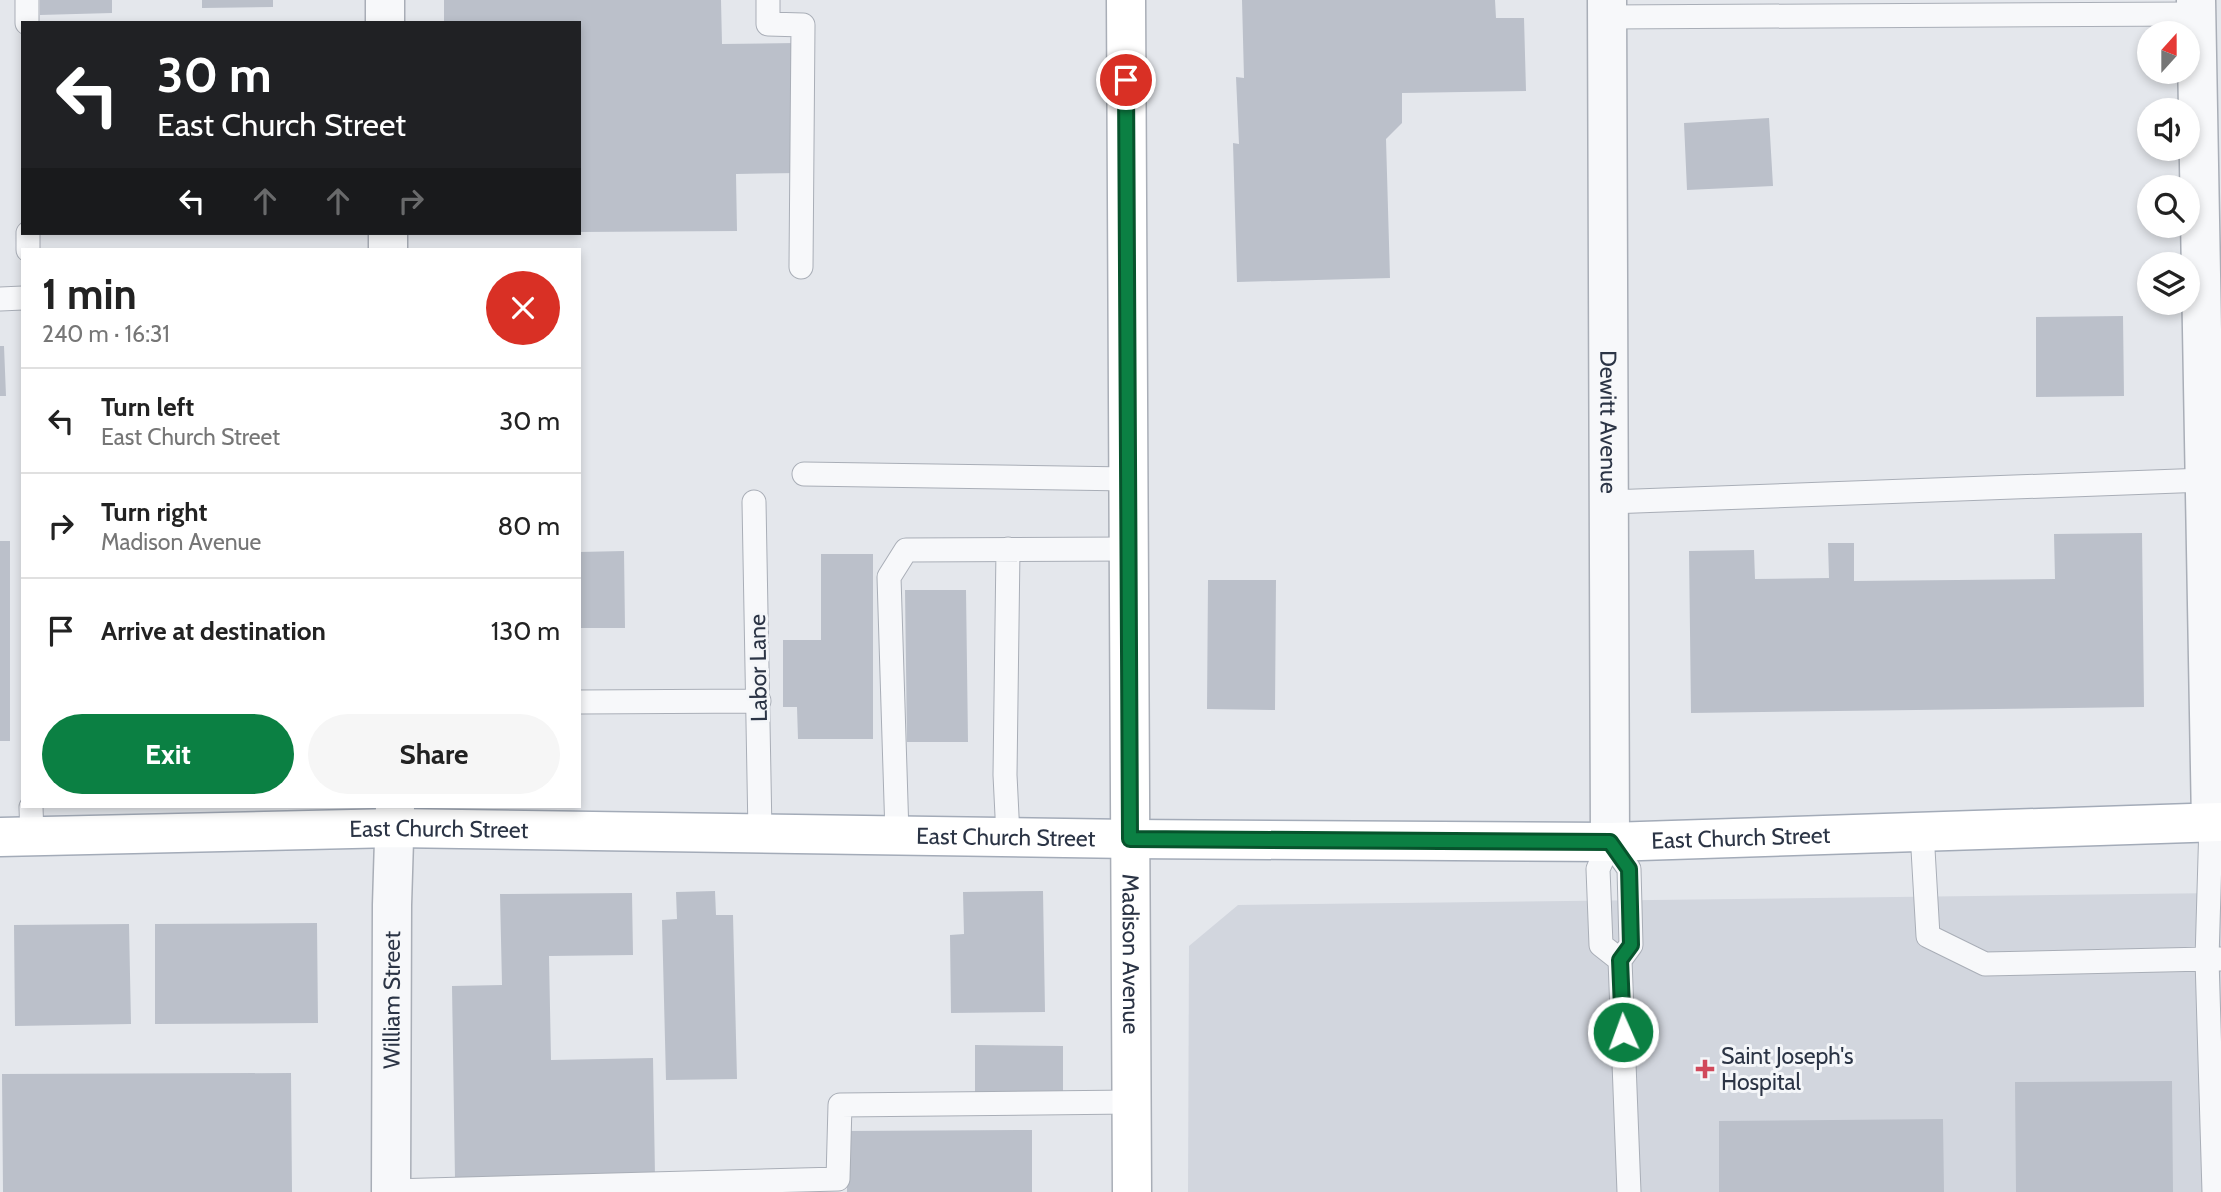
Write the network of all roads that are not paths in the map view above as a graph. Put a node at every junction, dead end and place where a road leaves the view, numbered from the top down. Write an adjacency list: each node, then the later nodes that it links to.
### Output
1 (27, 0): 7 (lane)
2 (385, 0): 8 (street)
3 (768, 0): 9 (lane)
4 (1126, 0): 13 (main road, Madison Avenue)
5 (2196, 7): 6 (lane); 14 (street)
6 (1607, 9): 16 (street, Dewitt Avenue)
7 (27, 21)
8 (385, 21)
9 (801, 267)
10 (21, 298): 11 (lane)
11 (0, 299)
12 (804, 474): 13 (lane)
13 (1128, 480): 18 (main road, Madison Avenue)
14 (2205, 480): 16 (lane); 22 (street)
15 (754, 502): 19 (lane, Labor Lane)
16 (1609, 502): 29 (street, Dewitt Avenue)
17 (1008, 549): 18 (lane); 26 (lane); 27 (lane)
18 (1128, 549): 28 (main road, Madison Avenue)
19 (759, 701): 20 (lane); 25 (lane, Labor Lane)
20 (581, 702)
21 (395, 817): 23 (main road, East Church Street); 25 (main road, East Church Street); 33 (street, William Street)
22 (2216, 822): 24 (main road, East Church Street); 30 (lane)
23 (21, 827)
24 (1922, 832): 29 (main road, East Church Street); 30 (lane)
25 (760, 833): 26 (main road, East Church Street)
26 (897, 834): 27 (main road, East Church Street)
27 (1007, 836): 28 (main road, East Church Street)
28 (1130, 839): 29 (main road, East Church Street); 32 (main road, Madison Avenue)
29 (1610, 842): 31 (lane); 31 (lane)
30 (2214, 959): 36 (lane)
31 (1620, 960): 35 (lane)
32 (1132, 1102): 33 (lane); 34 (main road, Madison Avenue)
33 (391, 1191)
34 (1132, 1192)
35 (1629, 1192)
36 (2214, 1192)

